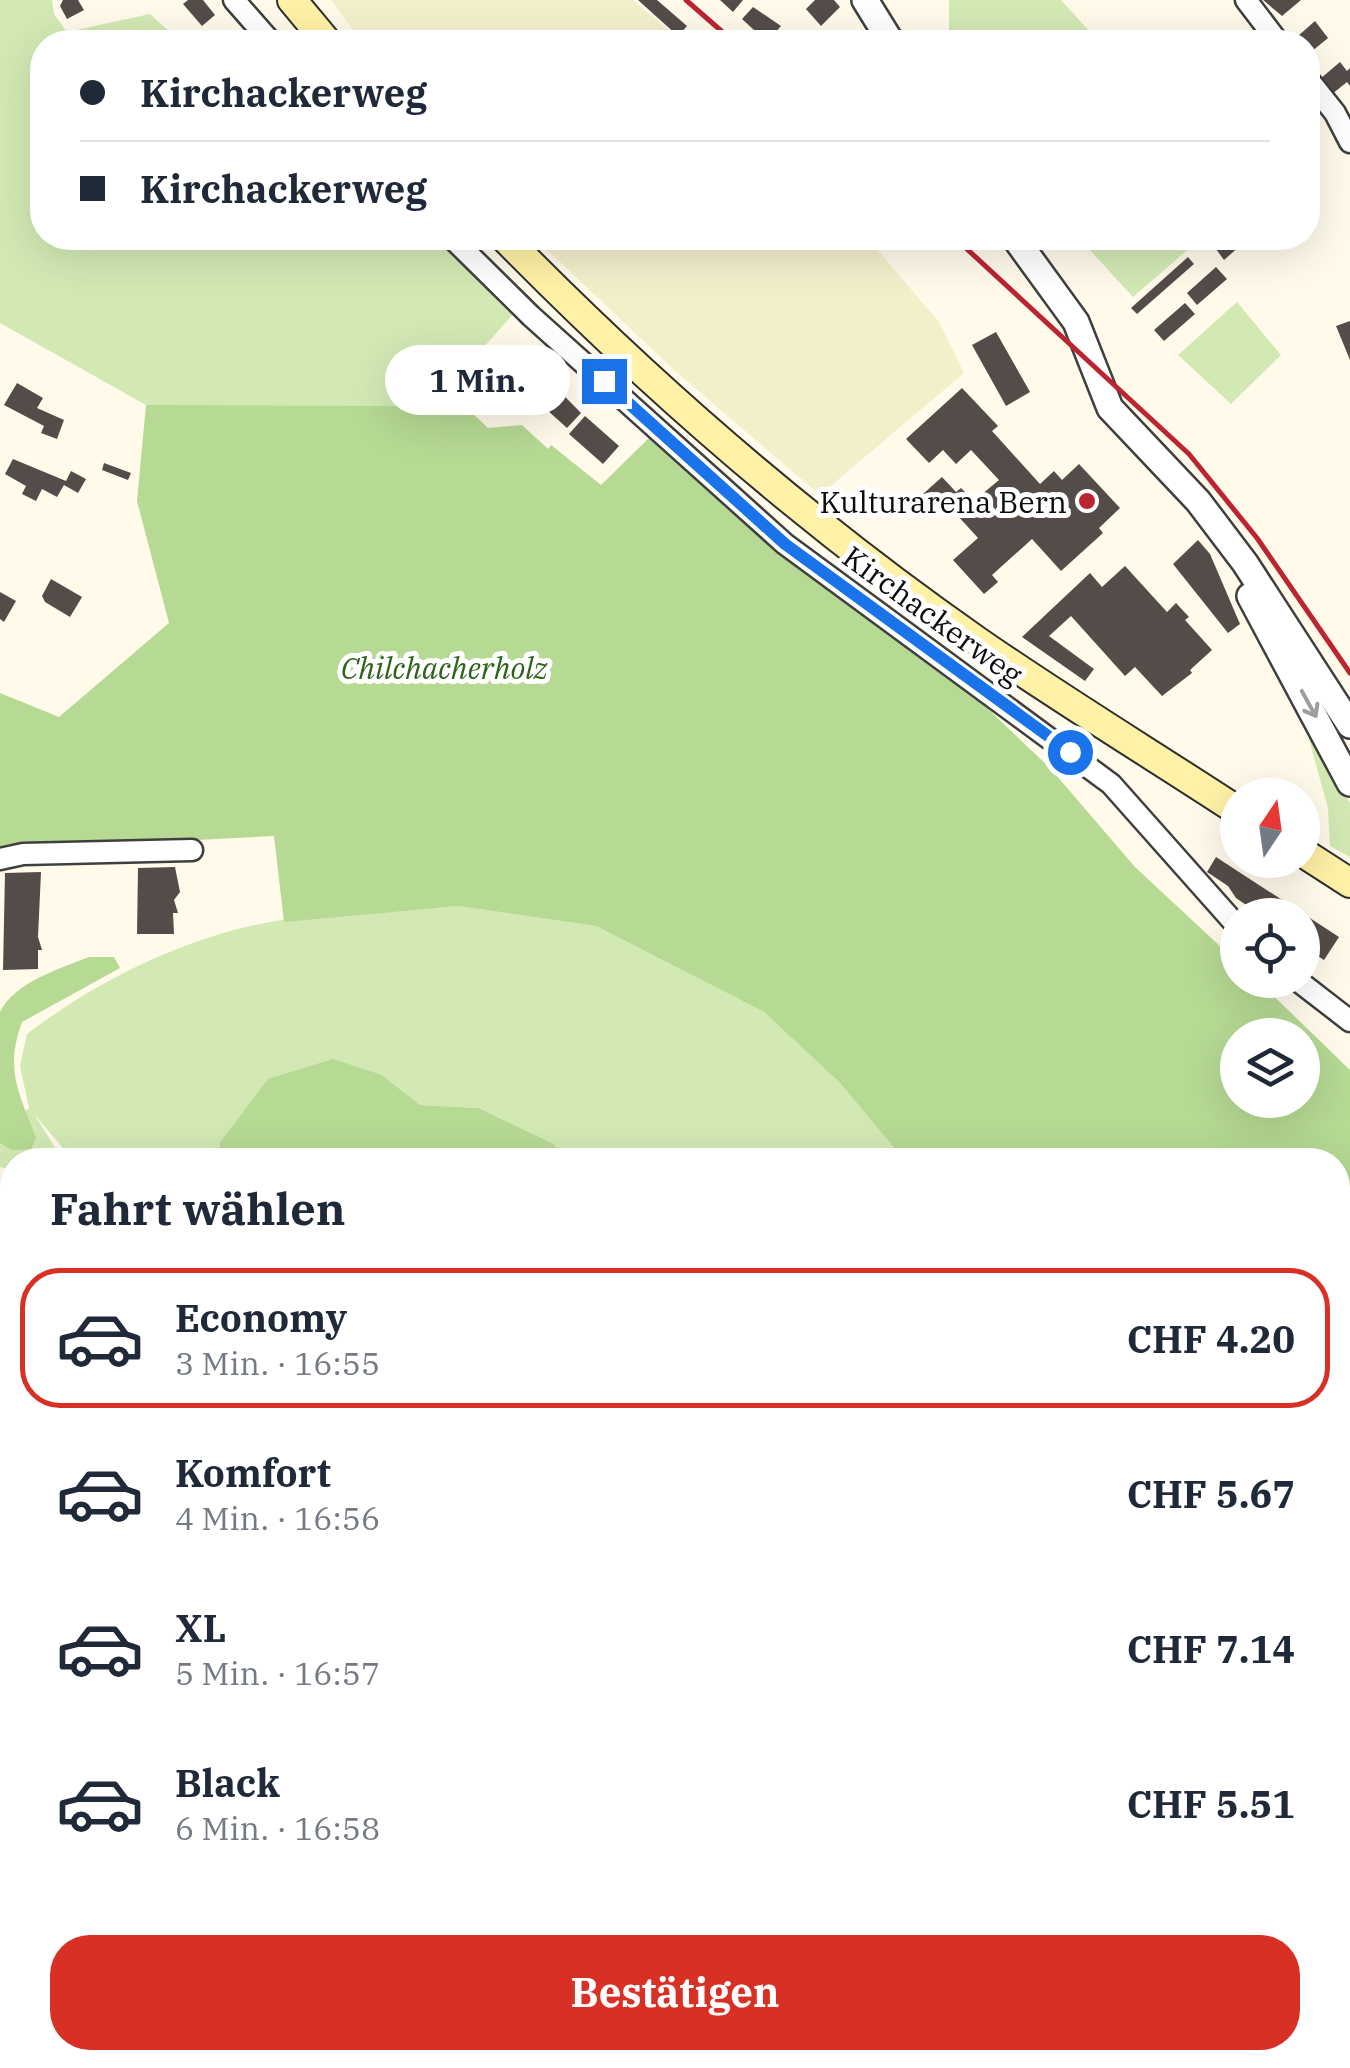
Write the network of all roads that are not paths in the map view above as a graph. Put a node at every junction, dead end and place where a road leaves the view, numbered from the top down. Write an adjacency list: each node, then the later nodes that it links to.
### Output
1 (234, 0): 5 (street)
2 (292, 0): 6 (main road)
3 (865, 0): 7 (street)
4 (1246, 0): 8 (street)
5 (260, 30)
6 (317, 30)
7 (884, 30)
8 (1269, 30)
9 (1320, 94): 10 (street)
10 (1350, 142)
11 (464, 250): 22 (street, Kirchackerweg)
12 (518, 250): 17 (main road)
13 (1024, 250): 14 (street)
14 (1216, 524): 15 (street); 16 (street, one-way to 16)
15 (1350, 725)
16 (1350, 783)
17 (1220, 799)
18 (192, 850): 19 (street)
19 (0, 859)
20 (1320, 864): 21 (main road)
21 (1350, 883)
22 (1220, 906)
23 (1320, 997): 24 (street)
24 (1350, 1021)

